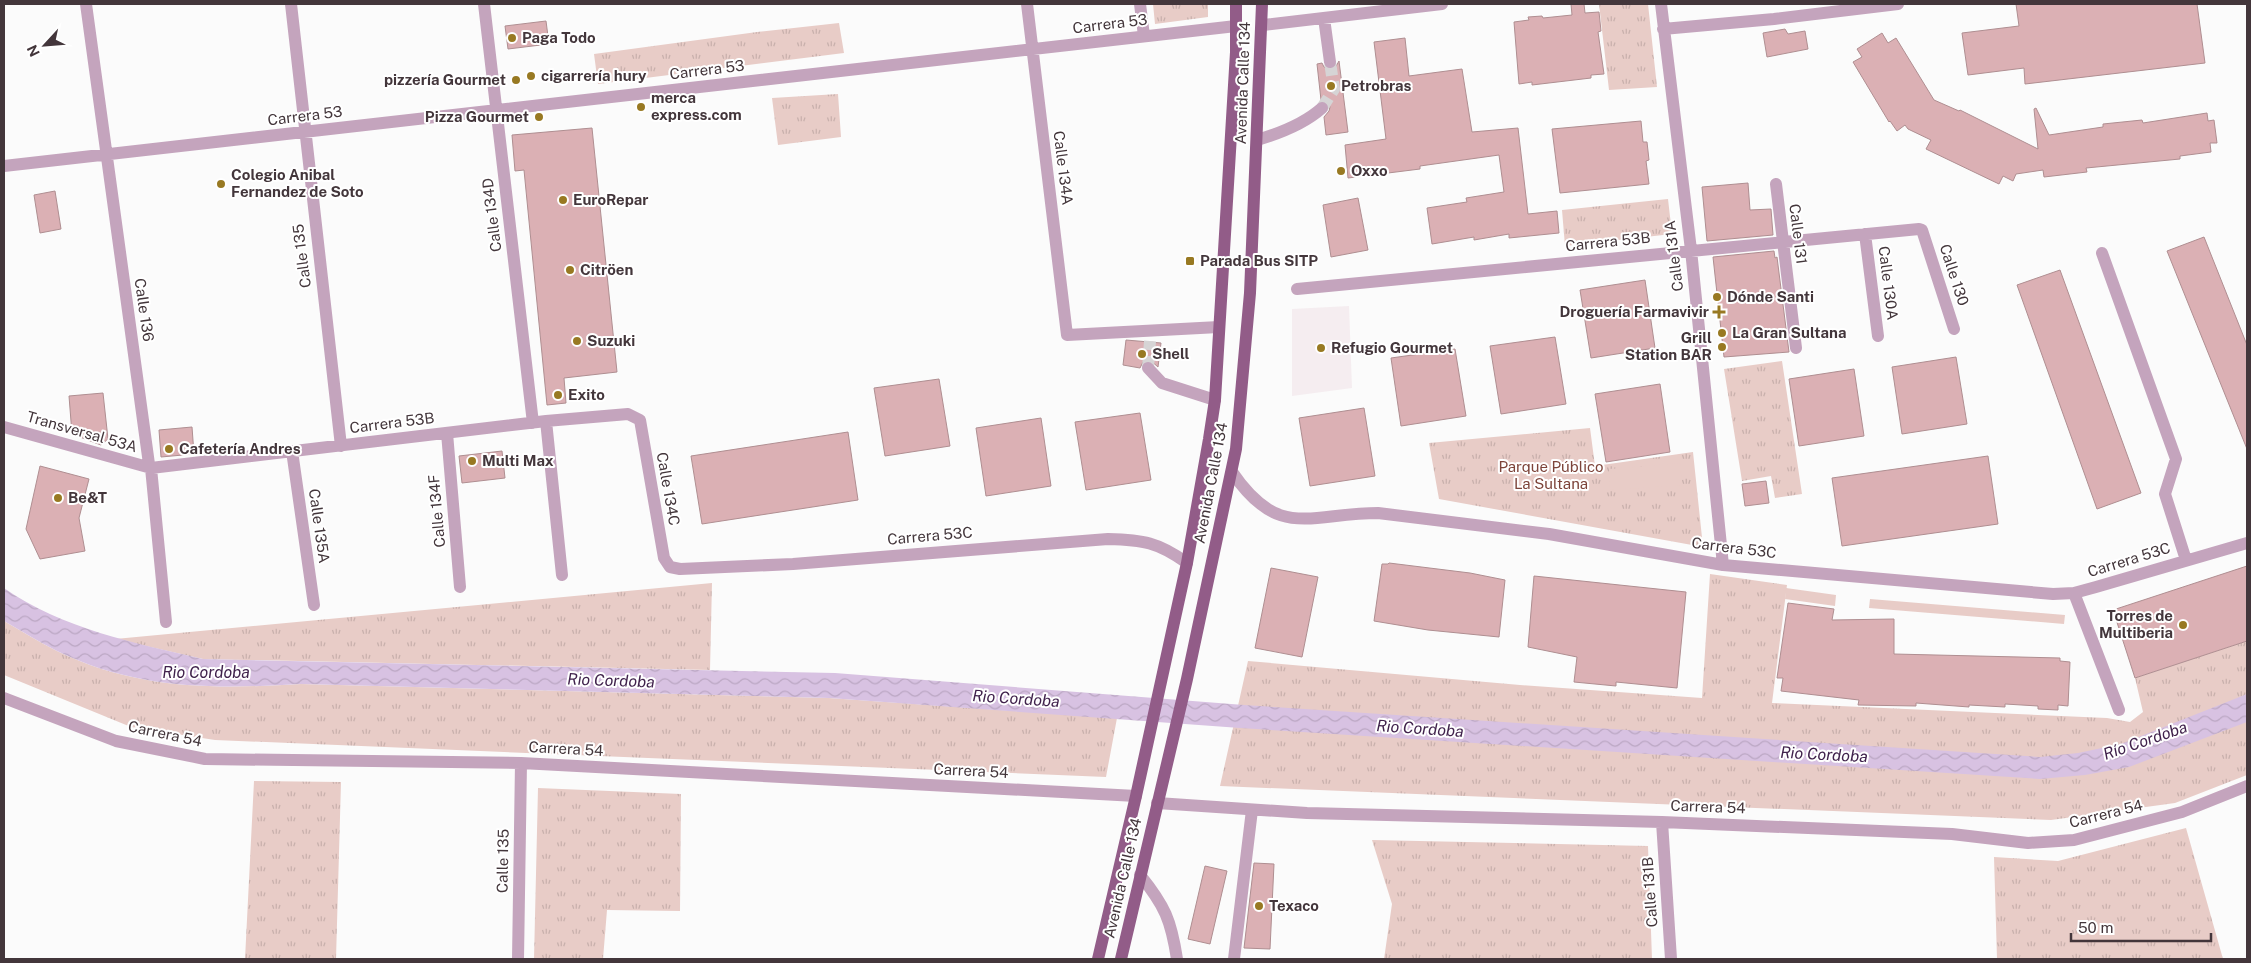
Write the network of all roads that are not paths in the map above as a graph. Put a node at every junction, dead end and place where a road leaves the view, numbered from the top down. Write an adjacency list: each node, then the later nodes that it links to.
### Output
1 (86, 4): 23 (street, Calle 136)
2 (291, 4): 21 (street, Calle 135)
3 (484, 4): 20 (street, Calle 134D)
4 (1027, 4): 17 (street, Calle 134A)
5 (1140, 4): 16 (street)
6 (1236, 4): 14 (main road, Avenida Calle 134)
7 (1262, 4): 13 (main road, Avenida Calle 134)
8 (1442, 4): 11 (street)
9 (1661, 4): 15 (street, Calle 131A)
10 (1898, 4): 15 (street)
11 (1381, 7): 12 (street)
12 (1324, 18): 13 (street); 18 (street)
13 (1262, 24): 22 (main road, Avenida Calle 134)
14 (1236, 26): 16 (street, Carrera 53); 32 (main road, Avenida Calle 134)
15 (1663, 29): 29 (street, Calle 131A)
16 (1144, 36): 17 (street, Carrera 53)
17 (1032, 49): 20 (street, Carrera 53); 32 (street, Calle 134A)
18 (1330, 62)
19 (1322, 108): 22 (street)
20 (496, 110): 21 (street, Carrera 53); 39 (street, Calle 134D)
21 (304, 132): 23 (street, Carrera 53); 42 (street, Calle 135)
22 (1257, 140): 45 (main road, Avenida Calle 134)
23 (106, 155): 24 (street, Carrera 53); 44 (street, Calle 136)
24 (4, 166)
25 (1776, 184): 28 (street, Calle 131)
26 (1922, 230): 27 (street, Carrera 53B); 33 (street, Calle 130)
27 (1865, 234): 28 (street, Carrera 53B); 34 (street, Calle 130A)
28 (1783, 243): 29 (street, Carrera 53B); 35 (street, Calle 131)
29 (1691, 250): 31 (street, Carrera 53B); 49 (street, Calle 131A)
30 (2102, 253): 47 (street)
31 (1297, 289)
32 (1219, 327): 37 (main road, Avenida Calle 134)
33 (1954, 330)
34 (1878, 336)
35 (1796, 348)
36 (1148, 368): 37 (street)
37 (1215, 400): 48 (main road, Avenida Calle 134)
38 (635, 417): 39 (street, Carrera 53B); 50 (street, Calle 134C)
39 (540, 422): 41 (street, Carrera 53B); 51 (street, Calle 134D)
40 (4, 427): 44 (street, Transversal 53A)
41 (447, 433): 42 (street, Carrera 53B); 52 (street, Calle 134F)
42 (341, 446): 43 (street, Carrera 53B)
43 (292, 451): 44 (street, Carrera 53B); 54 (street, Calle 135A)
44 (151, 468): 55 (street, Calle 136)
45 (1232, 472): 49 (street, Carrera 53C); 61 (main road, Avenida Calle 134)
46 (2247, 543): 47 (street, Carrera 53C)
47 (2186, 560): 53 (street, Carrera 53C)
48 (1187, 563): 50 (street, Carrera 53C); 60 (main road, Avenida Calle 134)
49 (1722, 564): 53 (street, Carrera 53C)
50 (670, 567)
51 (562, 575)
52 (460, 587)
53 (2074, 593): 57 (street)
54 (314, 605)
55 (166, 622)
56 (4, 698): 58 (street, Carrera 54)
57 (2119, 710)
58 (521, 763): 60 (street, Carrera 54); 65 (street, Calle 135)
59 (2247, 786): 63 (street, Carrera 54)
60 (1136, 796): 66 (main road, Avenida Calle 134)
61 (1158, 804): 62 (street, Carrera 54); 64 (main road, Avenida Calle 134)
62 (1252, 810): 63 (street, Carrera 54); 69 (street)
63 (1662, 822): 70 (street, Calle 131B)
64 (1140, 875): 67 (main road, Avenida Calle 134); 68 (street)
65 (518, 959)
66 (1098, 959)
67 (1121, 959)
68 (1177, 959)
69 (1234, 959)
70 (1670, 959)

